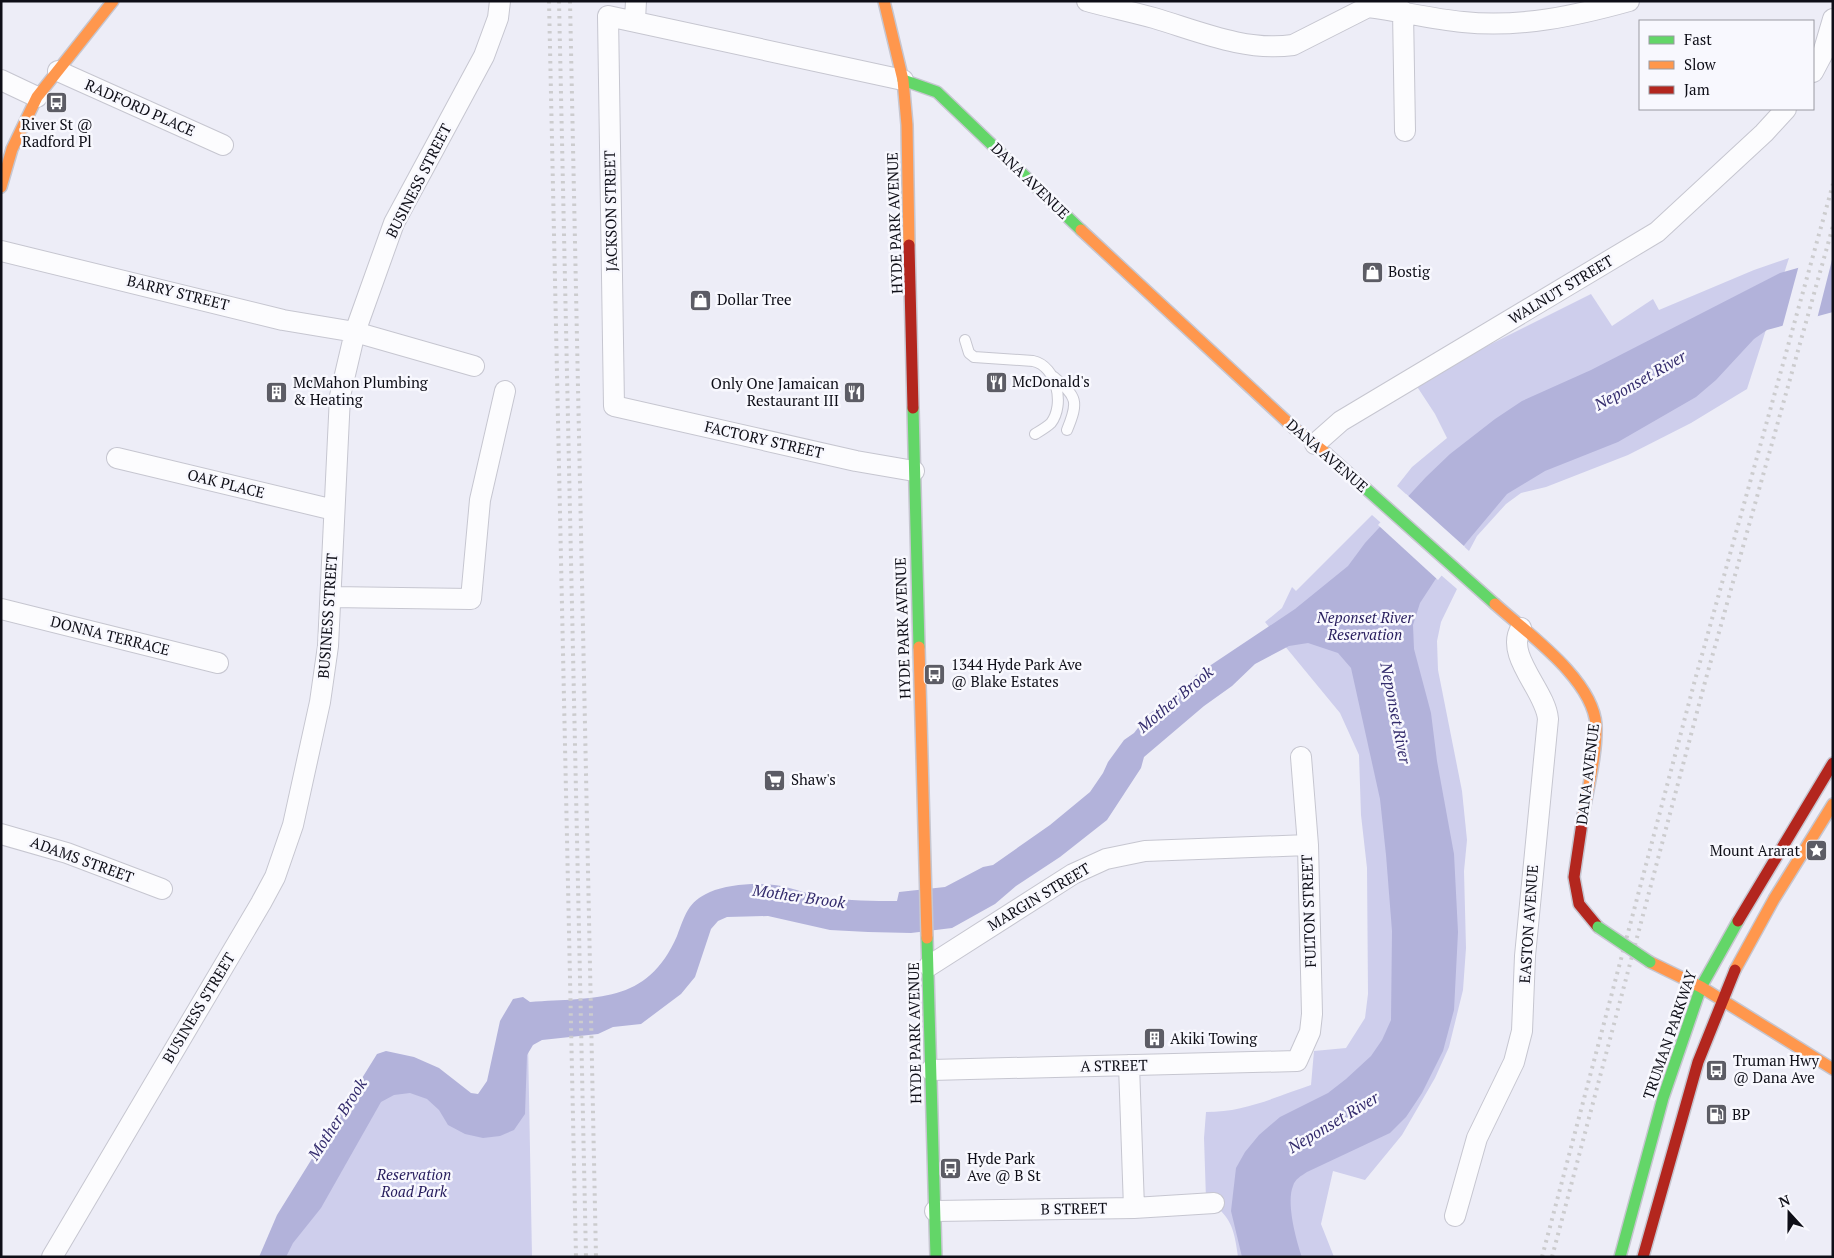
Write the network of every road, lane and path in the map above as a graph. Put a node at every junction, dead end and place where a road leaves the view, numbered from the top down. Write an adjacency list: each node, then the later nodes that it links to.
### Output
1 (113, 1): 12 (main road)
2 (500, 1): 21 (street, BUSINESS STREET)
3 (884, 1): 14 (main road, HYDE PARK AVENUE)
4 (1087, 1): 6 (street)
5 (1629, 1): 8 (street)
6 (1367, 4): 8 (street)
7 (635, 11): 9 (street, DANA AVENUE); 14 (street, DANA AVENUE)
8 (1403, 11): 17 (street)
9 (608, 16): 26 (street, JACKSON STREET)
10 (1833, 19): 11 (street)
11 (1814, 70)
12 (58, 71): 15 (main road); 18 (street, RADFORD PLACE)
13 (1, 80): 15 (street)
14 (903, 80): 29 (main road, DANA AVENUE); 31 (main road, HYDE PARK AVENUE)
15 (37, 97): 19 (main road)
16 (1785, 110): 29 (street, WALNUT STREET)
17 (1405, 131)
18 (223, 145)
19 (1, 187)
20 (1, 251): 21 (street, BARRY STREET)
21 (354, 332): 23 (street, BARRY STREET); 32 (street, BUSINESS STREET)
22 (965, 340): 24 (lane)
23 (474, 366)
24 (1054, 377): 27 (lane); 28 (lane)
25 (505, 391): 33 (street)
26 (614, 406): 31 (street, FACTORY STREET)
27 (1067, 430)
28 (1035, 434)
29 (1315, 444): 35 (main road, DANA AVENUE)
30 (118, 458): 32 (street, OAK PLACE)
31 (914, 470): 43 (main road, HYDE PARK AVENUE)
32 (334, 510): 33 (street, BUSINESS STREET)
33 (331, 597): 54 (street, BUSINESS STREET)
34 (1, 609): 36 (street, DONNA TERRACE)
35 (1521, 628): 44 (main road, DANA AVENUE, bridge); 53 (street, EASTON AVENUE)
36 (218, 663)
37 (1301, 757): 41 (street, FULTON STREET)
38 (1833, 763): 44 (main road, TRUMAN PARKWAY)
39 (1833, 804): 45 (main road)
40 (1, 834): 42 (street, ADAMS STREET)
41 (1308, 845): 43 (street, MARGIN STREET); 46 (street, FULTON STREET)
42 (162, 889)
43 (928, 966): 49 (main road, HYDE PARK AVENUE)
44 (1701, 987): 45 (main road, DANA AVENUE); 56 (main road, TRUMAN PARKWAY)
45 (1721, 1000): 48 (main road, DANA AVENUE); 57 (main road)
46 (1297, 1061): 47 (street, A STREET)
47 (1129, 1065): 49 (street, A STREET); 51 (street)
48 (1833, 1069)
49 (930, 1070): 52 (main road, HYDE PARK AVENUE)
50 (1214, 1203): 51 (street, B STREET)
51 (1134, 1208): 52 (street, B STREET)
52 (935, 1211): 55 (main road, HYDE PARK AVENUE)
53 (1455, 1216)
54 (52, 1257)
55 (936, 1257)
56 (1620, 1257)
57 (1643, 1257)

